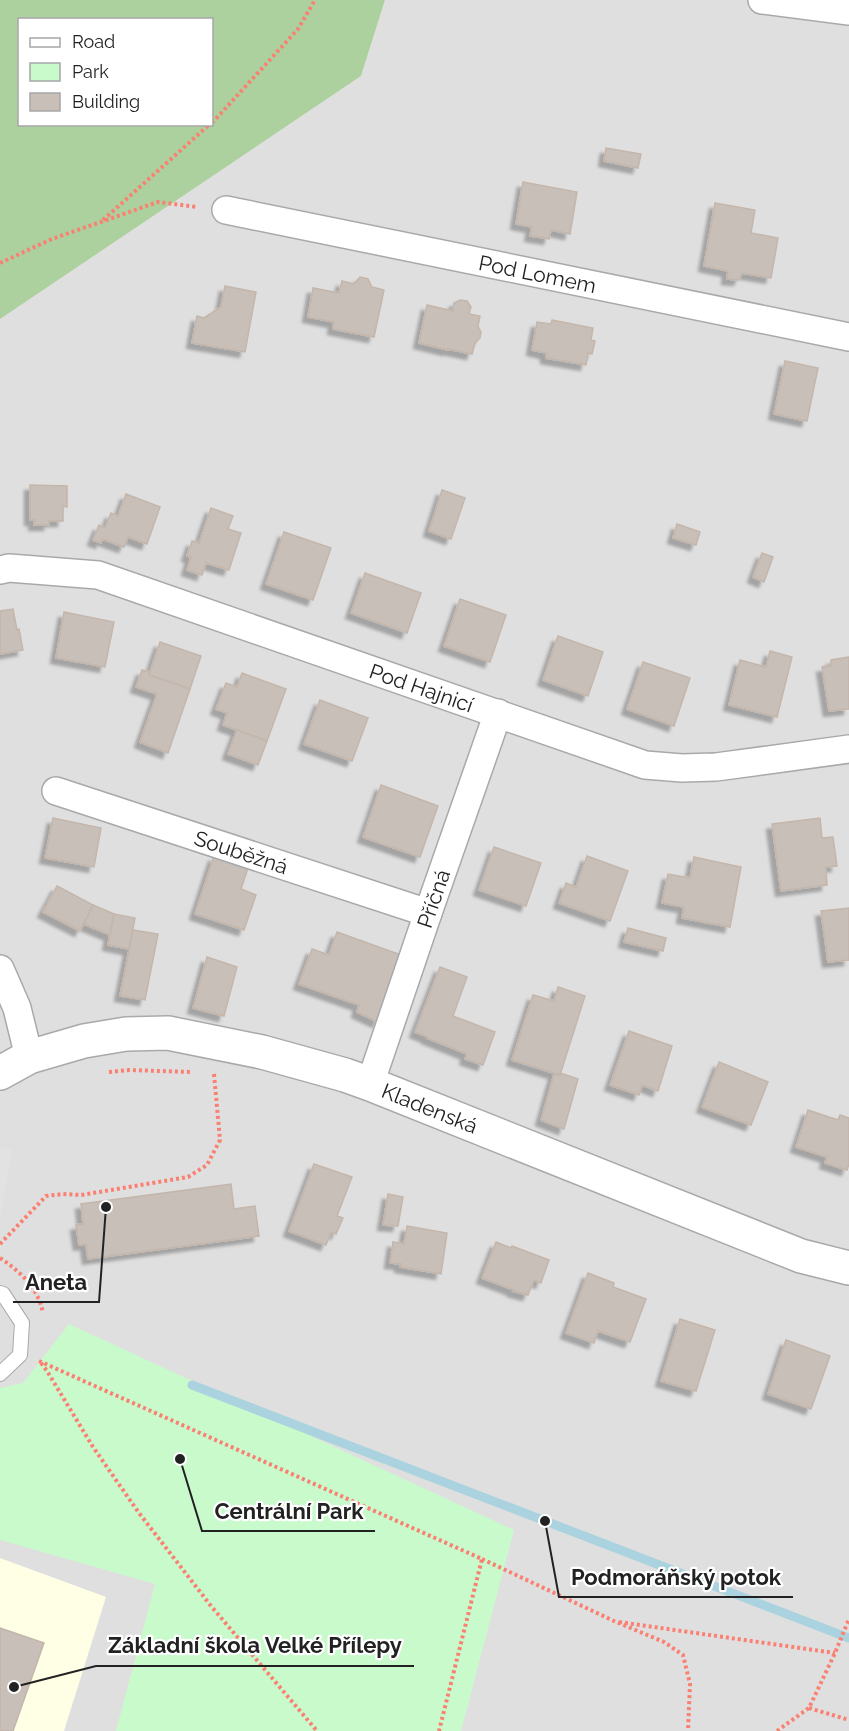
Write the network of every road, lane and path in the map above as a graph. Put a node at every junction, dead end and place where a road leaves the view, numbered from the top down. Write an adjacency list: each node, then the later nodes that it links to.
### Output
1 (315, 0): 4 (path)
2 (762, 0): 3 (street)
3 (849, 11)
4 (213, 122)
5 (209, 126): 7 (path)
6 (226, 210): 7 (path); 9 (street, Pod Lomem)
7 (100, 222): 8 (path)
8 (0, 263)
9 (849, 337)
10 (0, 570): 11 (street, Pod Hajnicí)
11 (498, 713): 12 (street, Pod Hajnicí); 14 (street, Příčná)
12 (849, 749)
13 (56, 790): 14 (street, Souběžná)
14 (428, 913): 21 (street, Příčná)
15 (0, 969): 16 (street)
16 (29, 1057): 19 (street, Kladenská); 21 (street, Kladenská)
17 (107, 1072): 18 (path)
18 (192, 1072)
19 (0, 1073)
20 (214, 1073): 22 (path)
21 (370, 1084): 24 (street, Kladenská)
22 (0, 1244)
23 (0, 1258): 26 (path)
24 (849, 1268)
25 (0, 1293): 27 (lane)
26 (45, 1320)
27 (0, 1374)
28 (482, 1559): 30 (path); 34 (path); 35 (path)
29 (849, 1619): 31 (path)
30 (614, 1621): 31 (path); 36 (path)
31 (835, 1653): 32 (path)
32 (809, 1708): 33 (path); 37 (path)
33 (849, 1720)
34 (317, 1731)
35 (439, 1731)
36 (688, 1731)
37 (777, 1731)

